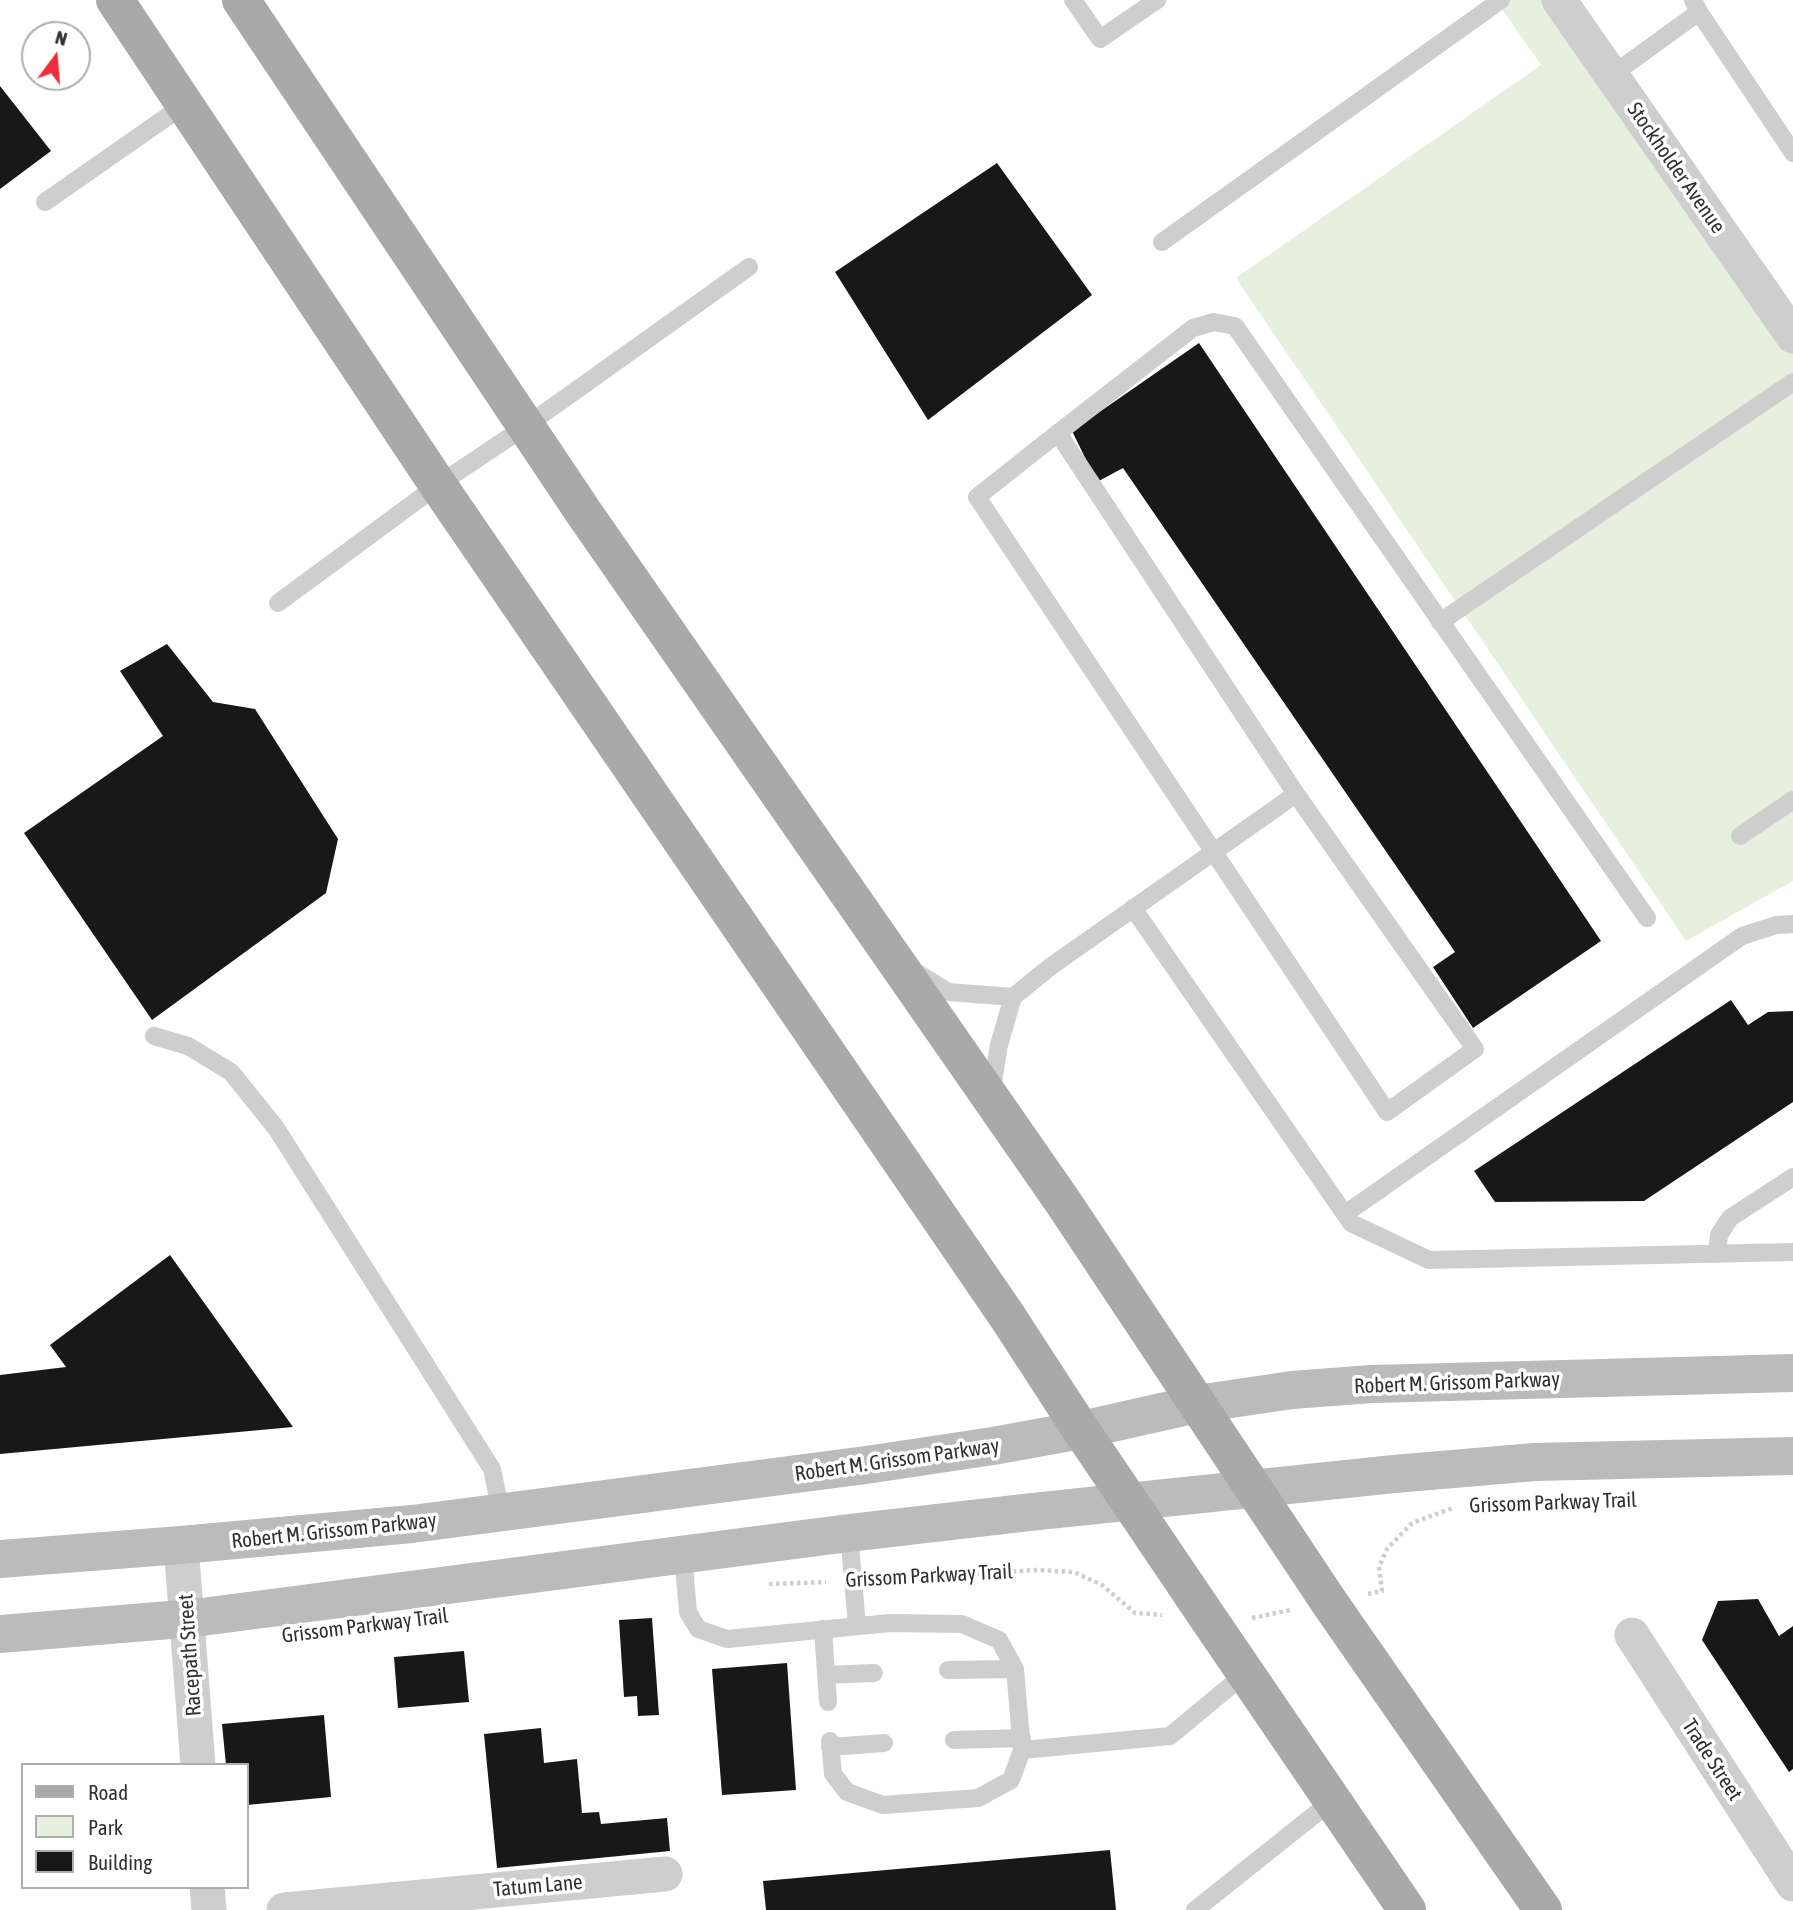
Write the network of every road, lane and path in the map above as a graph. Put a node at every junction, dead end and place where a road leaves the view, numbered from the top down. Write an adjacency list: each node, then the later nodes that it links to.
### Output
1 (115, 0): 10 (main road)
2 (241, 0): 17 (main road)
3 (1073, 0): 4 (lane)
4 (1157, 0)
5 (1501, 0): 7 (lane)
6 (1566, 5): 9 (street, Stockholder Avenue)
7 (1479, 6): 13 (lane)
8 (1696, 6): 9 (lane); 11 (lane)
9 (1612, 75): 15 (street, Stockholder Avenue)
10 (184, 105): 12 (lane); 19 (main road)
11 (1793, 153)
12 (45, 202)
13 (1162, 242)
14 (749, 267): 17 (lane)
15 (1793, 336)
16 (1793, 382): 21 (lane)
17 (526, 426): 19 (lane); 29 (main road)
18 (1058, 433): 21 (lane); 22 (lane); 25 (lane)
19 (438, 485): 20 (lane); 39 (main road)
20 (278, 603)
21 (1440, 622): 27 (lane)
22 (1296, 794): 25 (lane); 25 (lane)
23 (1793, 800): 24 (lane)
24 (1740, 835)
25 (1212, 852): 26 (lane)
26 (1133, 908): 30 (lane); 34 (lane)
27 (1647, 918)
28 (1793, 924): 34 (lane)
29 (895, 960): 30 (lane); 32 (main road)
30 (1013, 997): 32 (lane)
31 (155, 1036): 44 (lane)
32 (990, 1097): 38 (main road)
33 (1793, 1177): 36 (lane)
34 (1345, 1214): 36 (lane)
35 (1793, 1252): 36 (lane)
36 (1717, 1254)
37 (1793, 1373): 38 (main road, Robert M. Grissom Parkway)
38 (1197, 1404): 39 (main road, Robert M. Grissom Parkway); 41 (main road)
39 (1081, 1430): 42 (main road); 44 (main road, Robert M. Grissom Parkway)
40 (1793, 1456): 41 (main road)
41 (1253, 1489): 42 (main road); 51 (main road)
42 (1130, 1502): 45 (main road); 53 (main road)
43 (1454, 1508): 51 (path, Grissom Parkway Trail)
44 (501, 1513): 46 (main road, Robert M. Grissom Parkway)
45 (849, 1534): 47 (main road); 49 (lane)
46 (181, 1545): 48 (main road, Robert M. Grissom Parkway); 52 (street, Racepath Street)
47 (683, 1555): 52 (main road); 55 (lane)
48 (0, 1559)
49 (853, 1581): 50 (path, Grissom Parkway Trail); 53 (path, Grissom Parkway Trail); 54 (lane)
50 (762, 1584)
51 (1329, 1602): 53 (path, Grissom Parkway Trail); 76 (main road)
52 (187, 1618): 56 (main road); 67 (street, Racepath Street)
53 (1208, 1618): 61 (main road)
54 (857, 1626): 55 (lane); 58 (lane)
55 (823, 1629): 62 (lane)
56 (0, 1634)
57 (1632, 1635): 70 (street, Trade Street)
58 (1015, 1669): 59 (lane); 66 (lane)
59 (948, 1670)
60 (874, 1673): 62 (lane)
61 (1246, 1673): 66 (lane); 68 (main road)
62 (826, 1675): 63 (lane)
63 (828, 1702)
64 (954, 1740): 66 (lane)
65 (884, 1743): 66 (lane)
66 (1022, 1744)
67 (198, 1763)
68 (1333, 1800): 74 (lane); 75 (main road)
69 (665, 1874): 73 (street, Tatum Lane)
70 (1793, 1884)
71 (207, 1889): 72 (street)
72 (209, 1910)
73 (284, 1910)
74 (1195, 1910)
75 (1407, 1910)
76 (1543, 1910)

